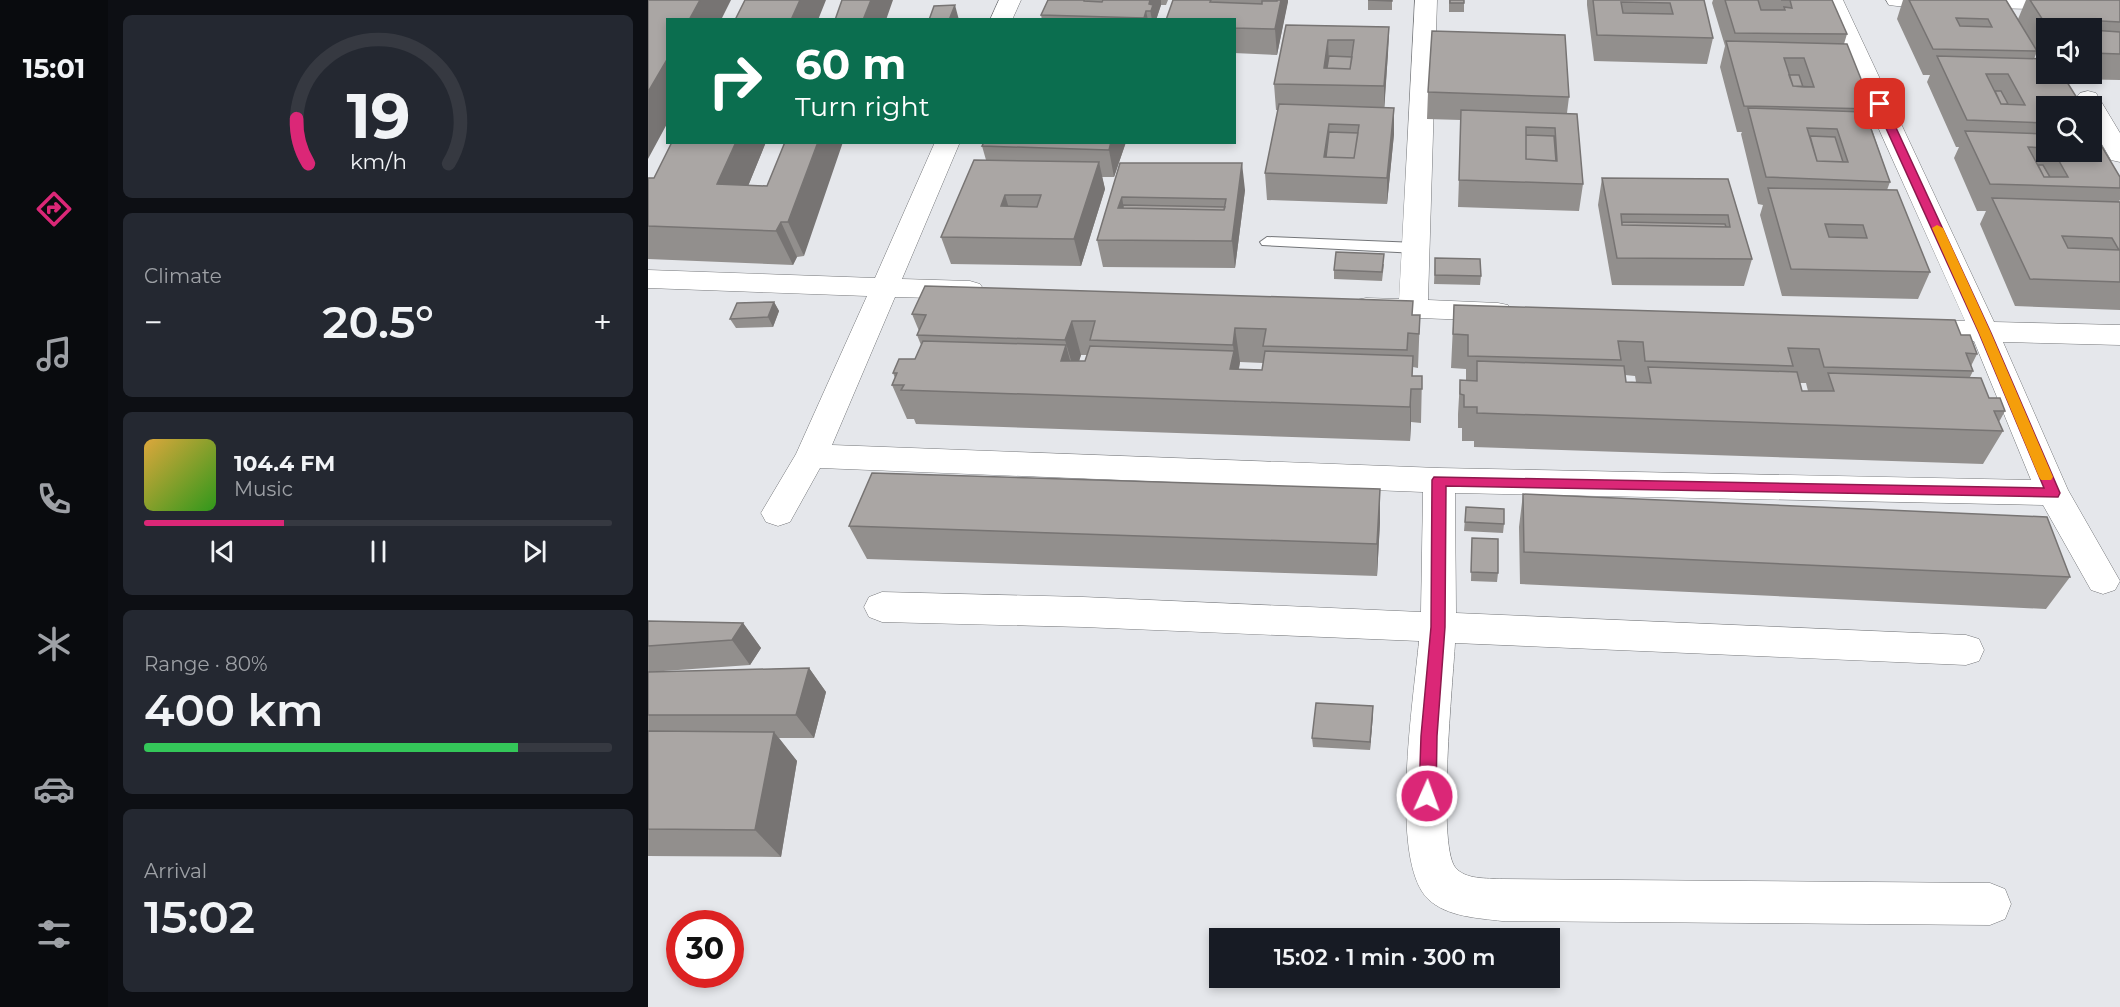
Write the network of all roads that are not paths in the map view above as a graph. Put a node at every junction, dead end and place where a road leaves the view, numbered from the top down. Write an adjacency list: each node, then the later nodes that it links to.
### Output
1 (1010, 0): 6 (street)
2 (1426, 0): 11 (street)
3 (1832, 0): 19 (street)
4 (1897, 0): 5 (street)
5 (2120, 5)
6 (1002, 18)
7 (2102, 123): 9 (street)
8 (947, 144): 13 (street)
9 (2120, 155)
10 (1267, 242): 11 (lane)
11 (1417, 248): 16 (street)
12 (648, 279): 13 (street)
13 (885, 286): 14 (street); 21 (street)
14 (991, 291)
15 (1343, 306): 16 (street)
16 (1413, 309): 17 (street)
17 (1521, 313)
18 (1890, 329): 19 (street)
19 (1985, 333): 20 (street); 23 (street)
20 (2120, 335)
21 (811, 456): 22 (street); 24 (street)
22 (1439, 480): 23 (street); 27 (street)
23 (2053, 493): 25 (street)
24 (778, 513)
25 (2103, 580)
26 (882, 607): 27 (street)
27 (1438, 627): 28 (street); 29 (street)
28 (1966, 650)
29 (1990, 904)

